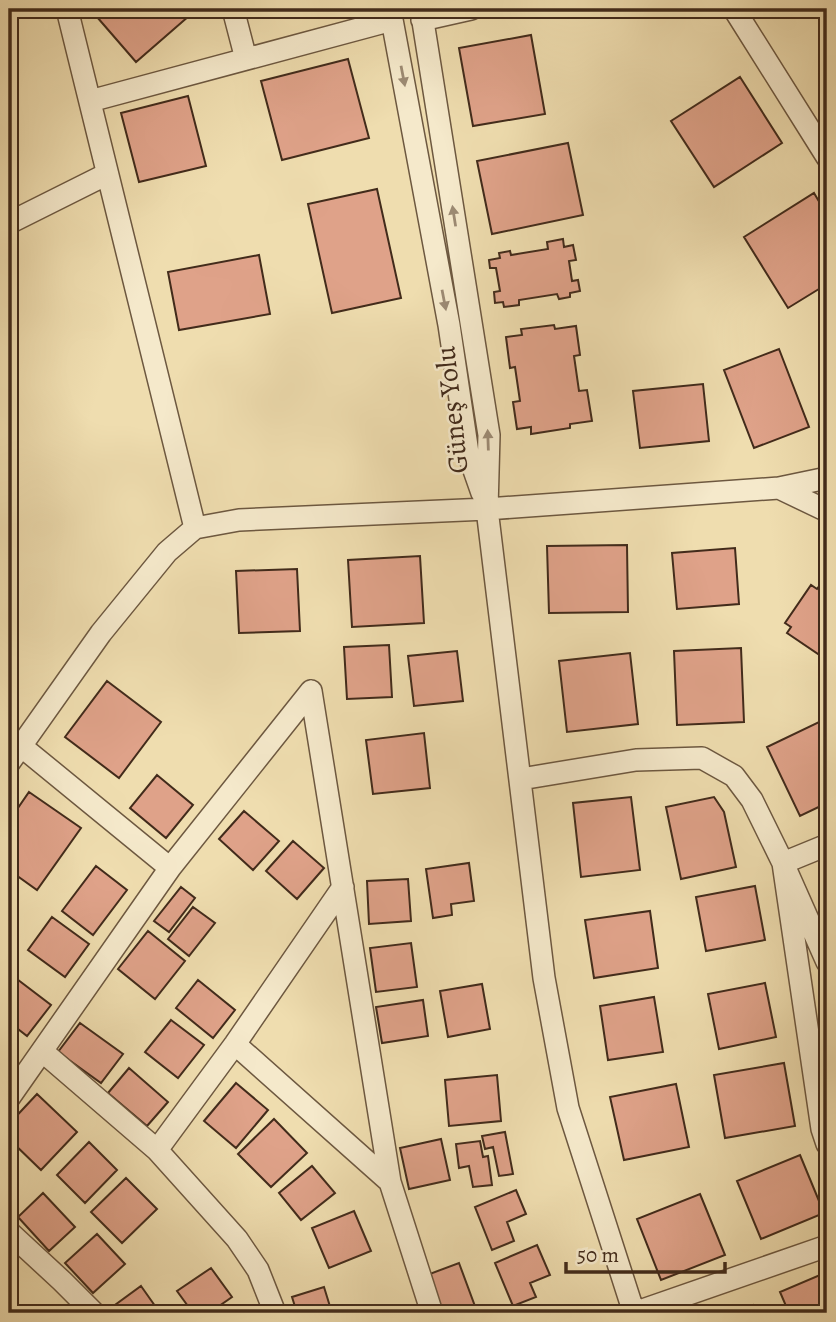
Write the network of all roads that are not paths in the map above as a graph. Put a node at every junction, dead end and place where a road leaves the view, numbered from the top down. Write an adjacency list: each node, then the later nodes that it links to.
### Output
1 (67, 9): 8 (street)
2 (233, 9): 7 (street)
3 (471, 9): 6 (street)
4 (734, 9): 9 (street)
5 (391, 14): 7 (street); 14 (street, Güneş Yolu, one-way to 14)
6 (422, 14): 14 (street, Güneş Yolu, one-way to 6)
7 (246, 59): 8 (street)
8 (90, 101): 10 (street)
9 (827, 157)
10 (107, 174): 11 (street); 16 (street)
11 (9, 223)
12 (827, 478): 13 (street)
13 (779, 488): 14 (street); 15 (street)
14 (487, 509): 16 (street); 18 (street)
15 (827, 511)
16 (195, 528): 17 (street)
17 (15, 754): 21 (street)
18 (521, 779): 20 (street); 35 (street)
19 (827, 845): 20 (street)
20 (783, 863): 23 (street); 27 (street)
21 (170, 868): 22 (street); 25 (street)
22 (343, 887): 24 (street); 29 (street)
23 (827, 961)
24 (235, 1044): 28 (street); 29 (street)
25 (42, 1051): 26 (street); 28 (street)
26 (9, 1098)
27 (827, 1144)
28 (157, 1150): 33 (street)
29 (390, 1182): 34 (street)
30 (9, 1233): 32 (street)
31 (827, 1246): 35 (street)
32 (94, 1313)
33 (275, 1313)
34 (432, 1313)
35 (634, 1313)

